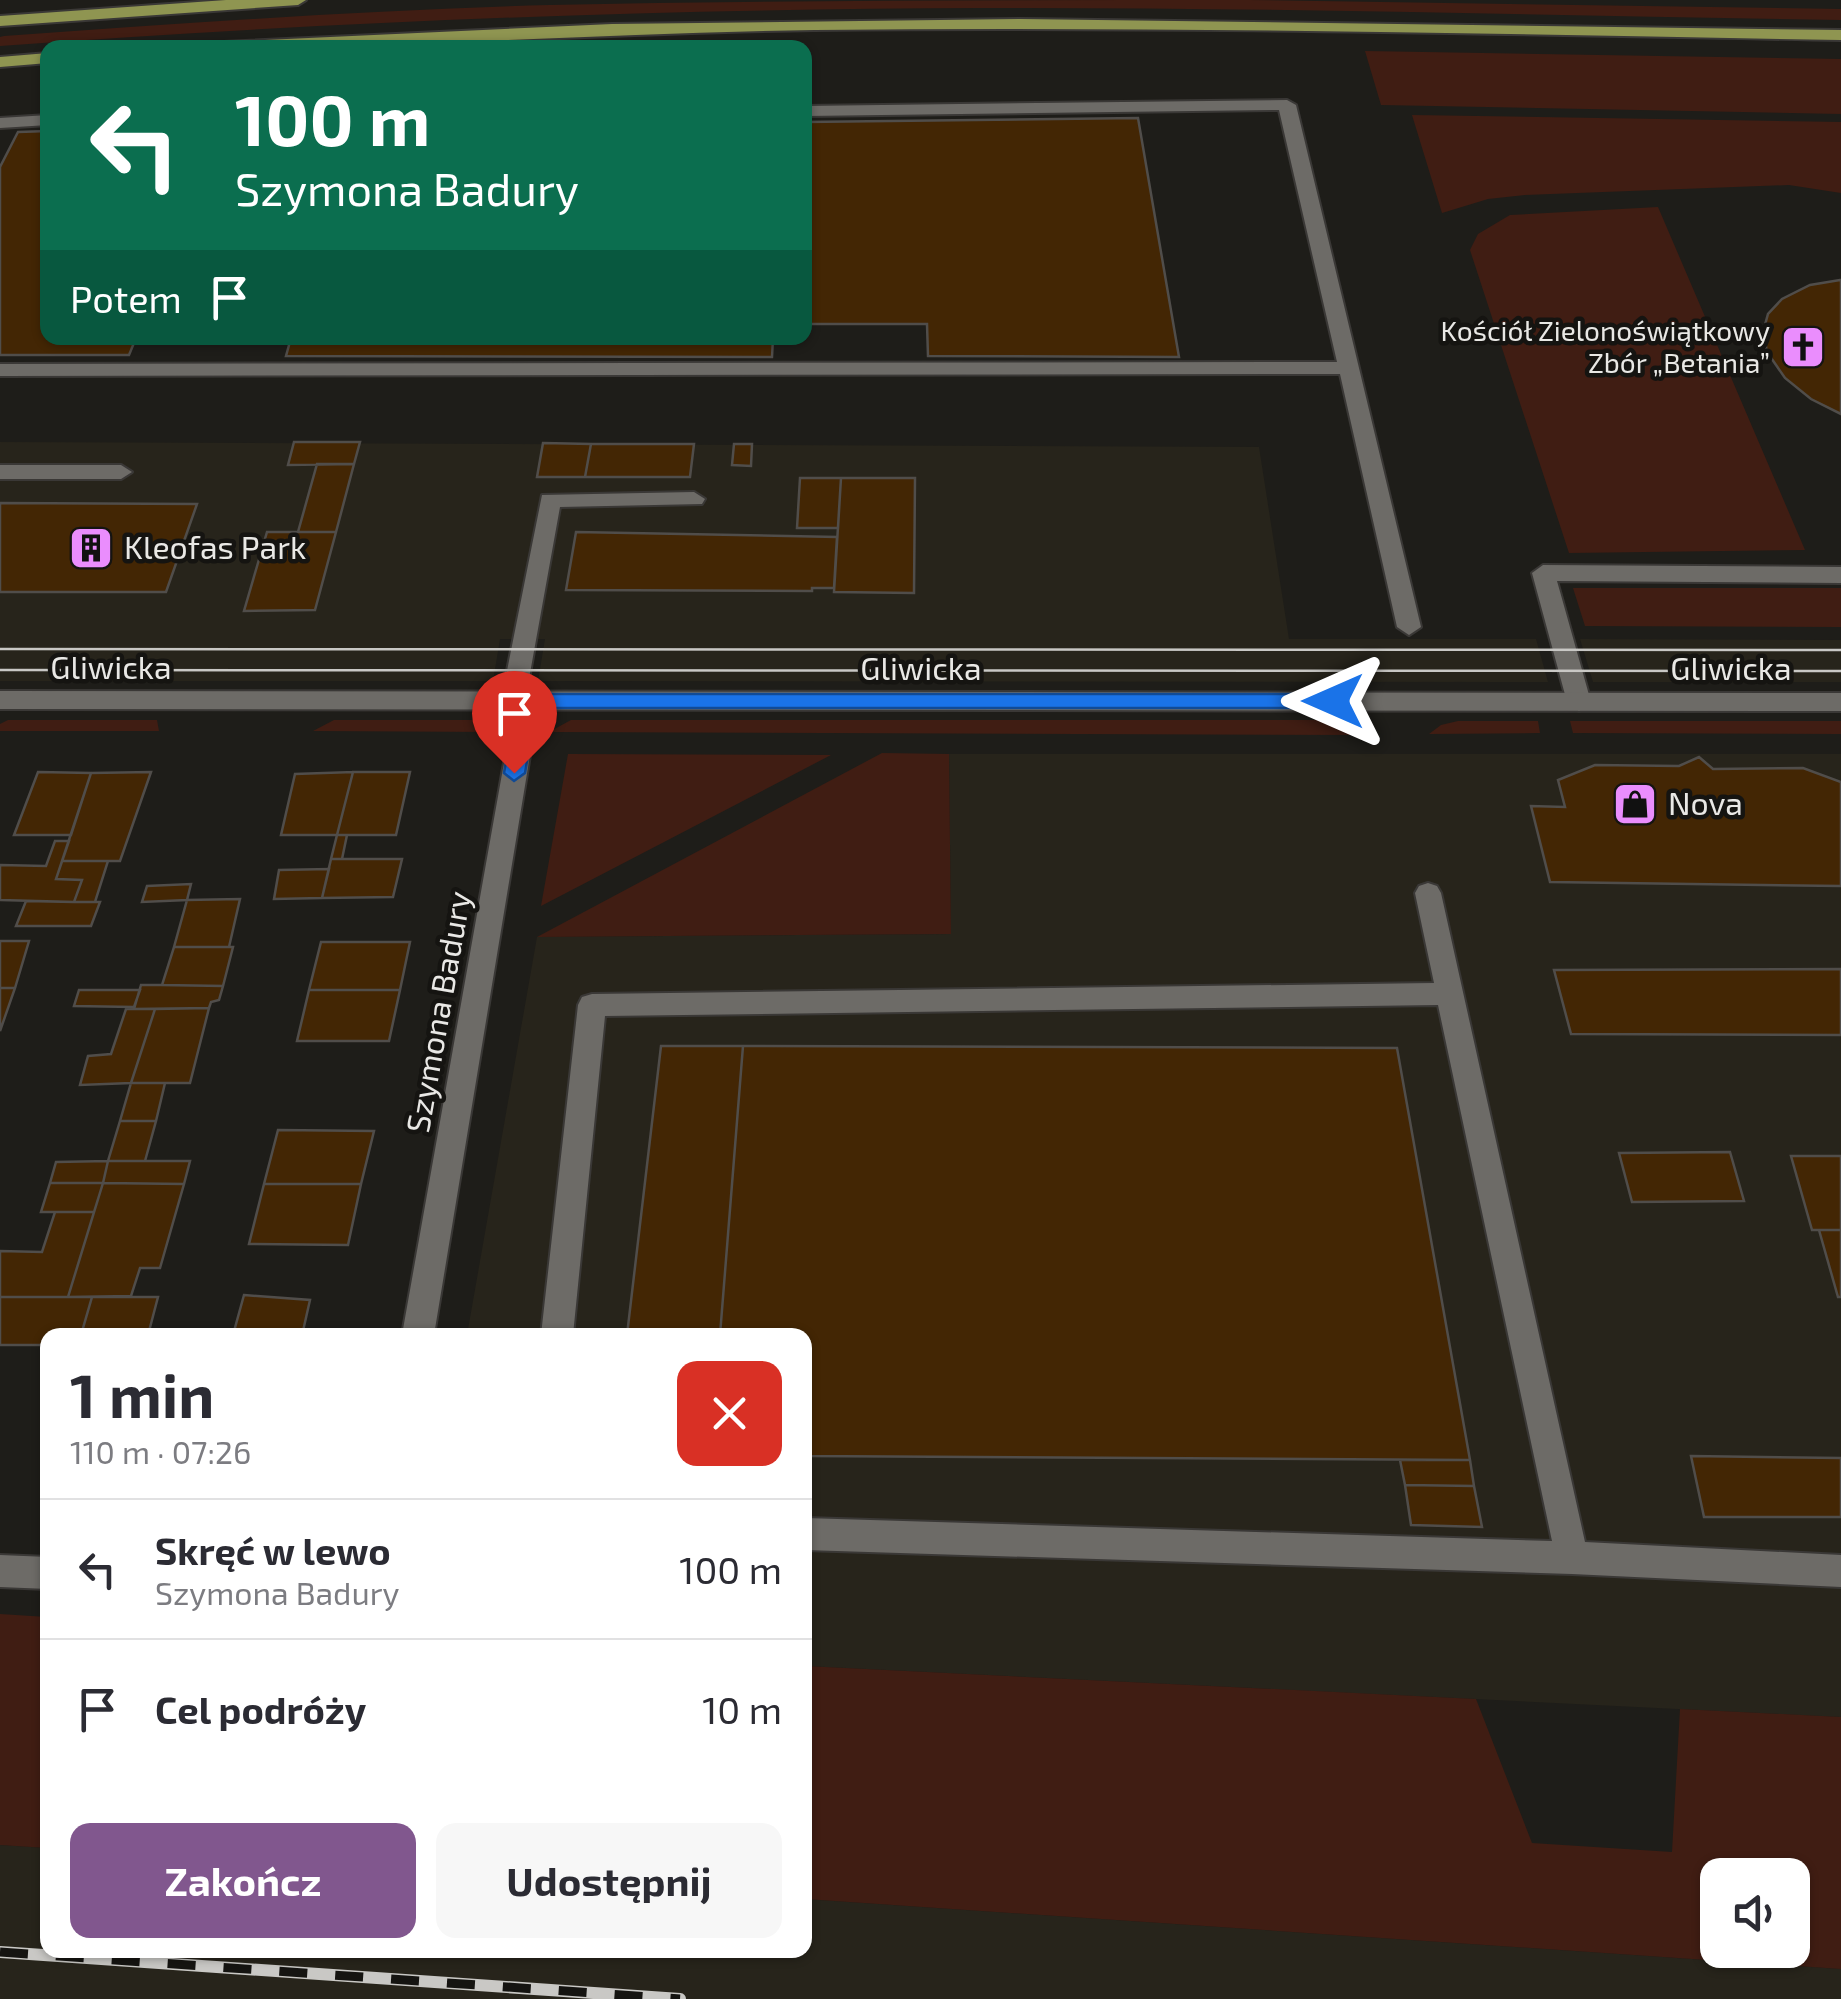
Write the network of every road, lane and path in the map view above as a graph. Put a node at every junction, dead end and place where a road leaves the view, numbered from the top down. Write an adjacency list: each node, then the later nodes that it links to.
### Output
1 (298, 0): 2 (main road)
2 (0, 21)
3 (1841, 38): 4 (main road)
4 (353, 40)
5 (40, 59): 6 (main road)
6 (0, 62)
7 (812, 111): 10 (street)
8 (40, 120): 9 (street)
9 (0, 121)
10 (1350, 368): 11 (street); 16 (street)
11 (0, 370)
12 (0, 472): 13 (street)
13 (120, 472)
14 (694, 499): 18 (street, Szymona Badury)
15 (1841, 575): 19 (street)
16 (1410, 627)
17 (0, 700): 18 (street, Gliwicka)
18 (520, 701): 19 (street, Gliwicka); 23 (street, Szymona Badury)
19 (1579, 702): 20 (street, Gliwicka)
20 (1841, 702)
21 (1428, 893): 22 (street)
22 (1452, 994): 24 (street); 26 (street)
23 (419, 1328)
24 (557, 1328)
25 (812, 1534): 26 (street)
26 (1572, 1558): 28 (street)
27 (0, 1571): 29 (street)
28 (1841, 1571)
29 (40, 1574)

